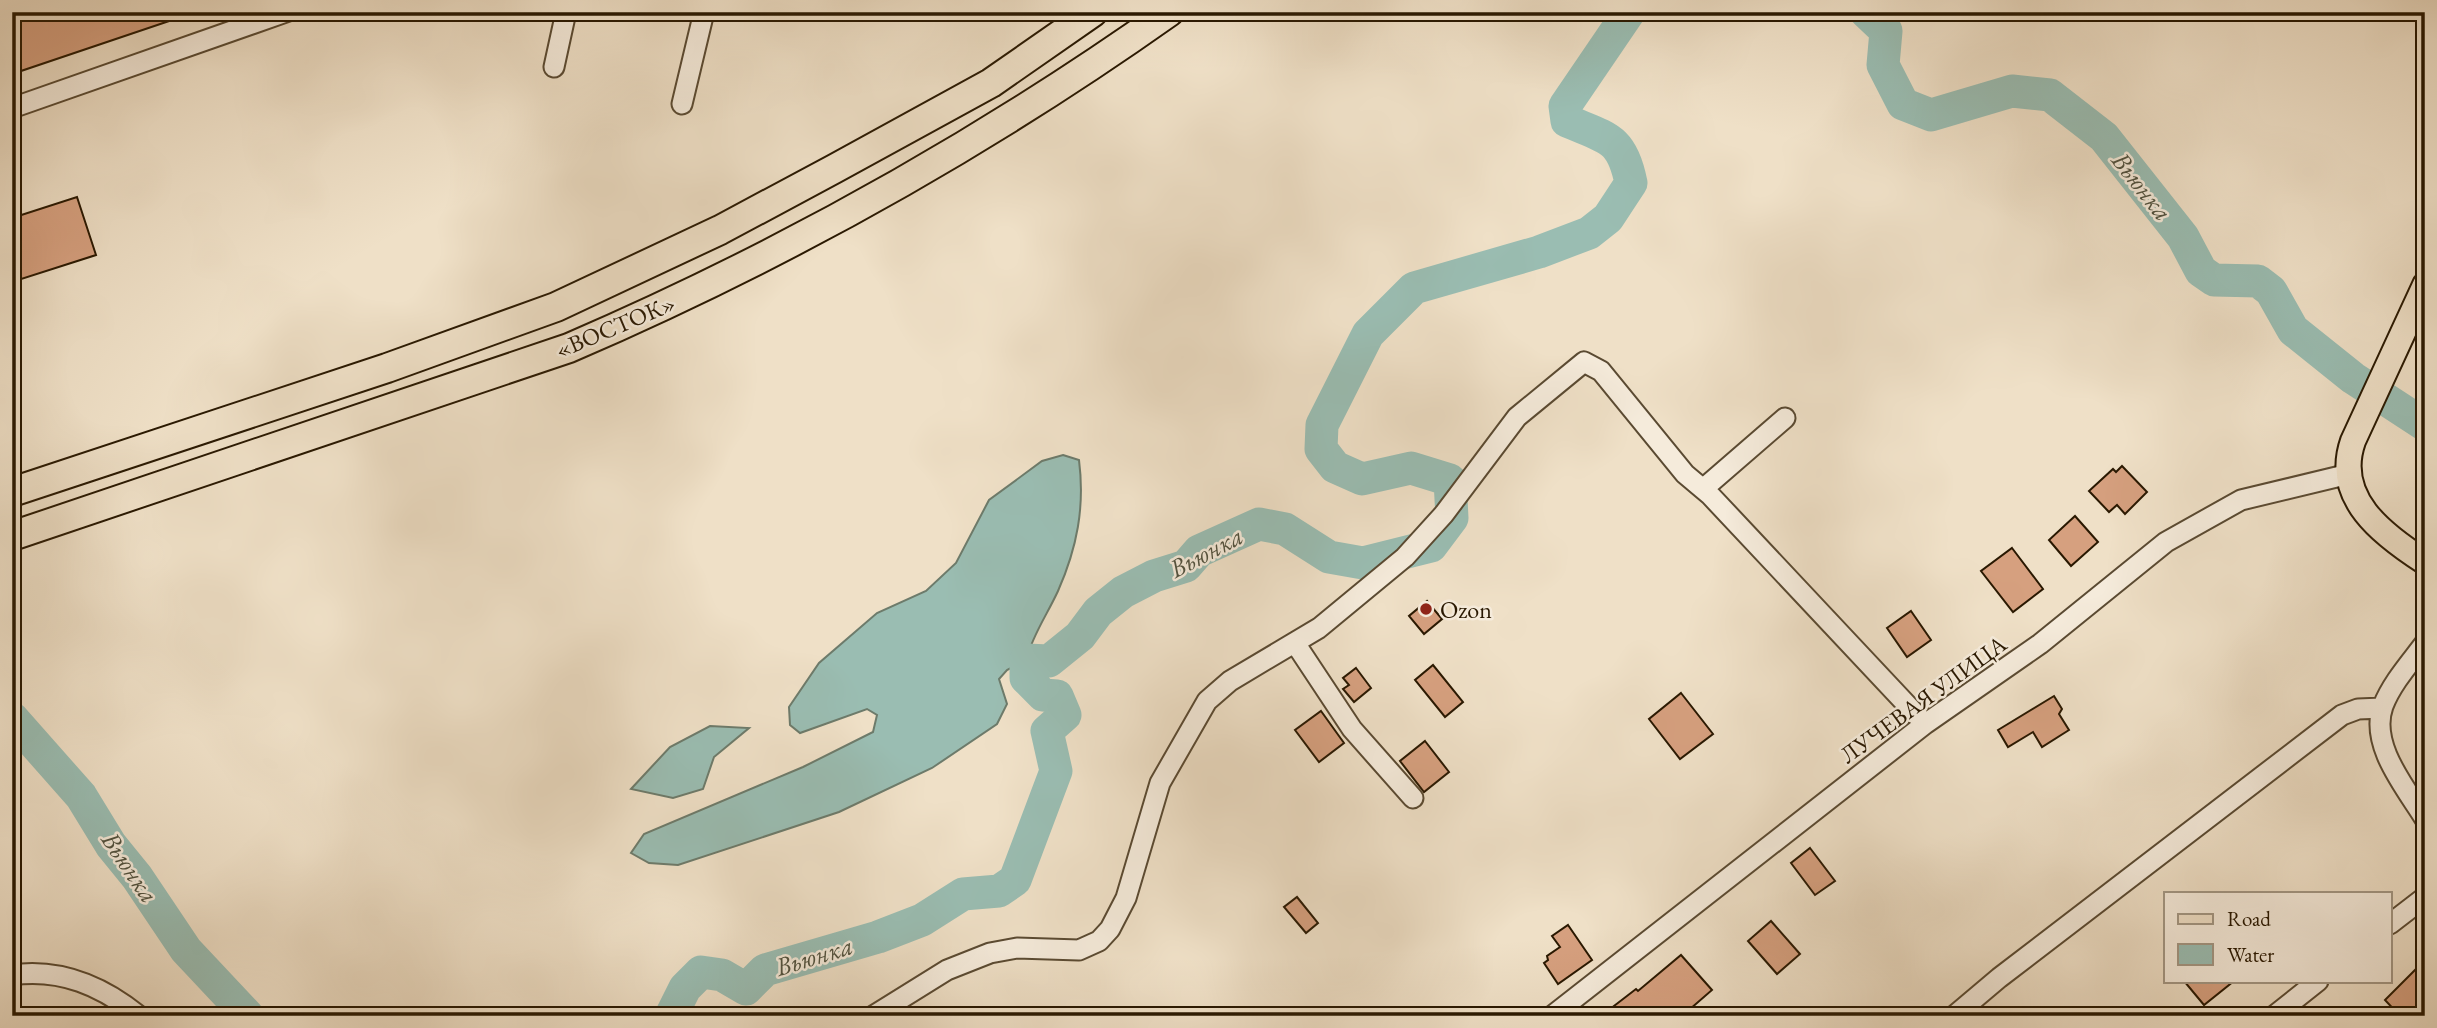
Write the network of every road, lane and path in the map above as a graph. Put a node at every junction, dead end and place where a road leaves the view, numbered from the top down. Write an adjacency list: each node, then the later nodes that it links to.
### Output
1 (286, 12): 8 (street)
2 (566, 12): 6 (street)
3 (704, 12): 7 (street)
4 (1093, 12): 13 (highway, «ВОСТОК»)
5 (1169, 12): 14 (highway, «ВОСТОК»)
6 (554, 67)
7 (682, 104)
8 (12, 108)
9 (2425, 285): 11 (main road)
10 (1785, 418): 12 (street)
11 (2349, 474): 15 (main road); 19 (street, ЛУЧЕВАЯ УЛИЦА)
12 (1703, 489): 16 (street); 19 (street)
13 (12, 492)
14 (12, 537)
15 (2425, 562)
16 (1295, 643): 20 (street); 27 (street)
17 (2425, 643): 18 (street)
18 (2382, 708): 21 (street); 29 (street)
19 (1924, 724): 28 (street, ЛУЧЕВАЯ УЛИЦА)
20 (1413, 798)
21 (2425, 819)
22 (2425, 897): 23 (street)
23 (2392, 922)
24 (12, 975): 26 (street)
25 (2317, 982): 30 (street)
26 (139, 1016)
27 (873, 1016)
28 (1552, 1016)
29 (1954, 1016)
30 (2274, 1016)

